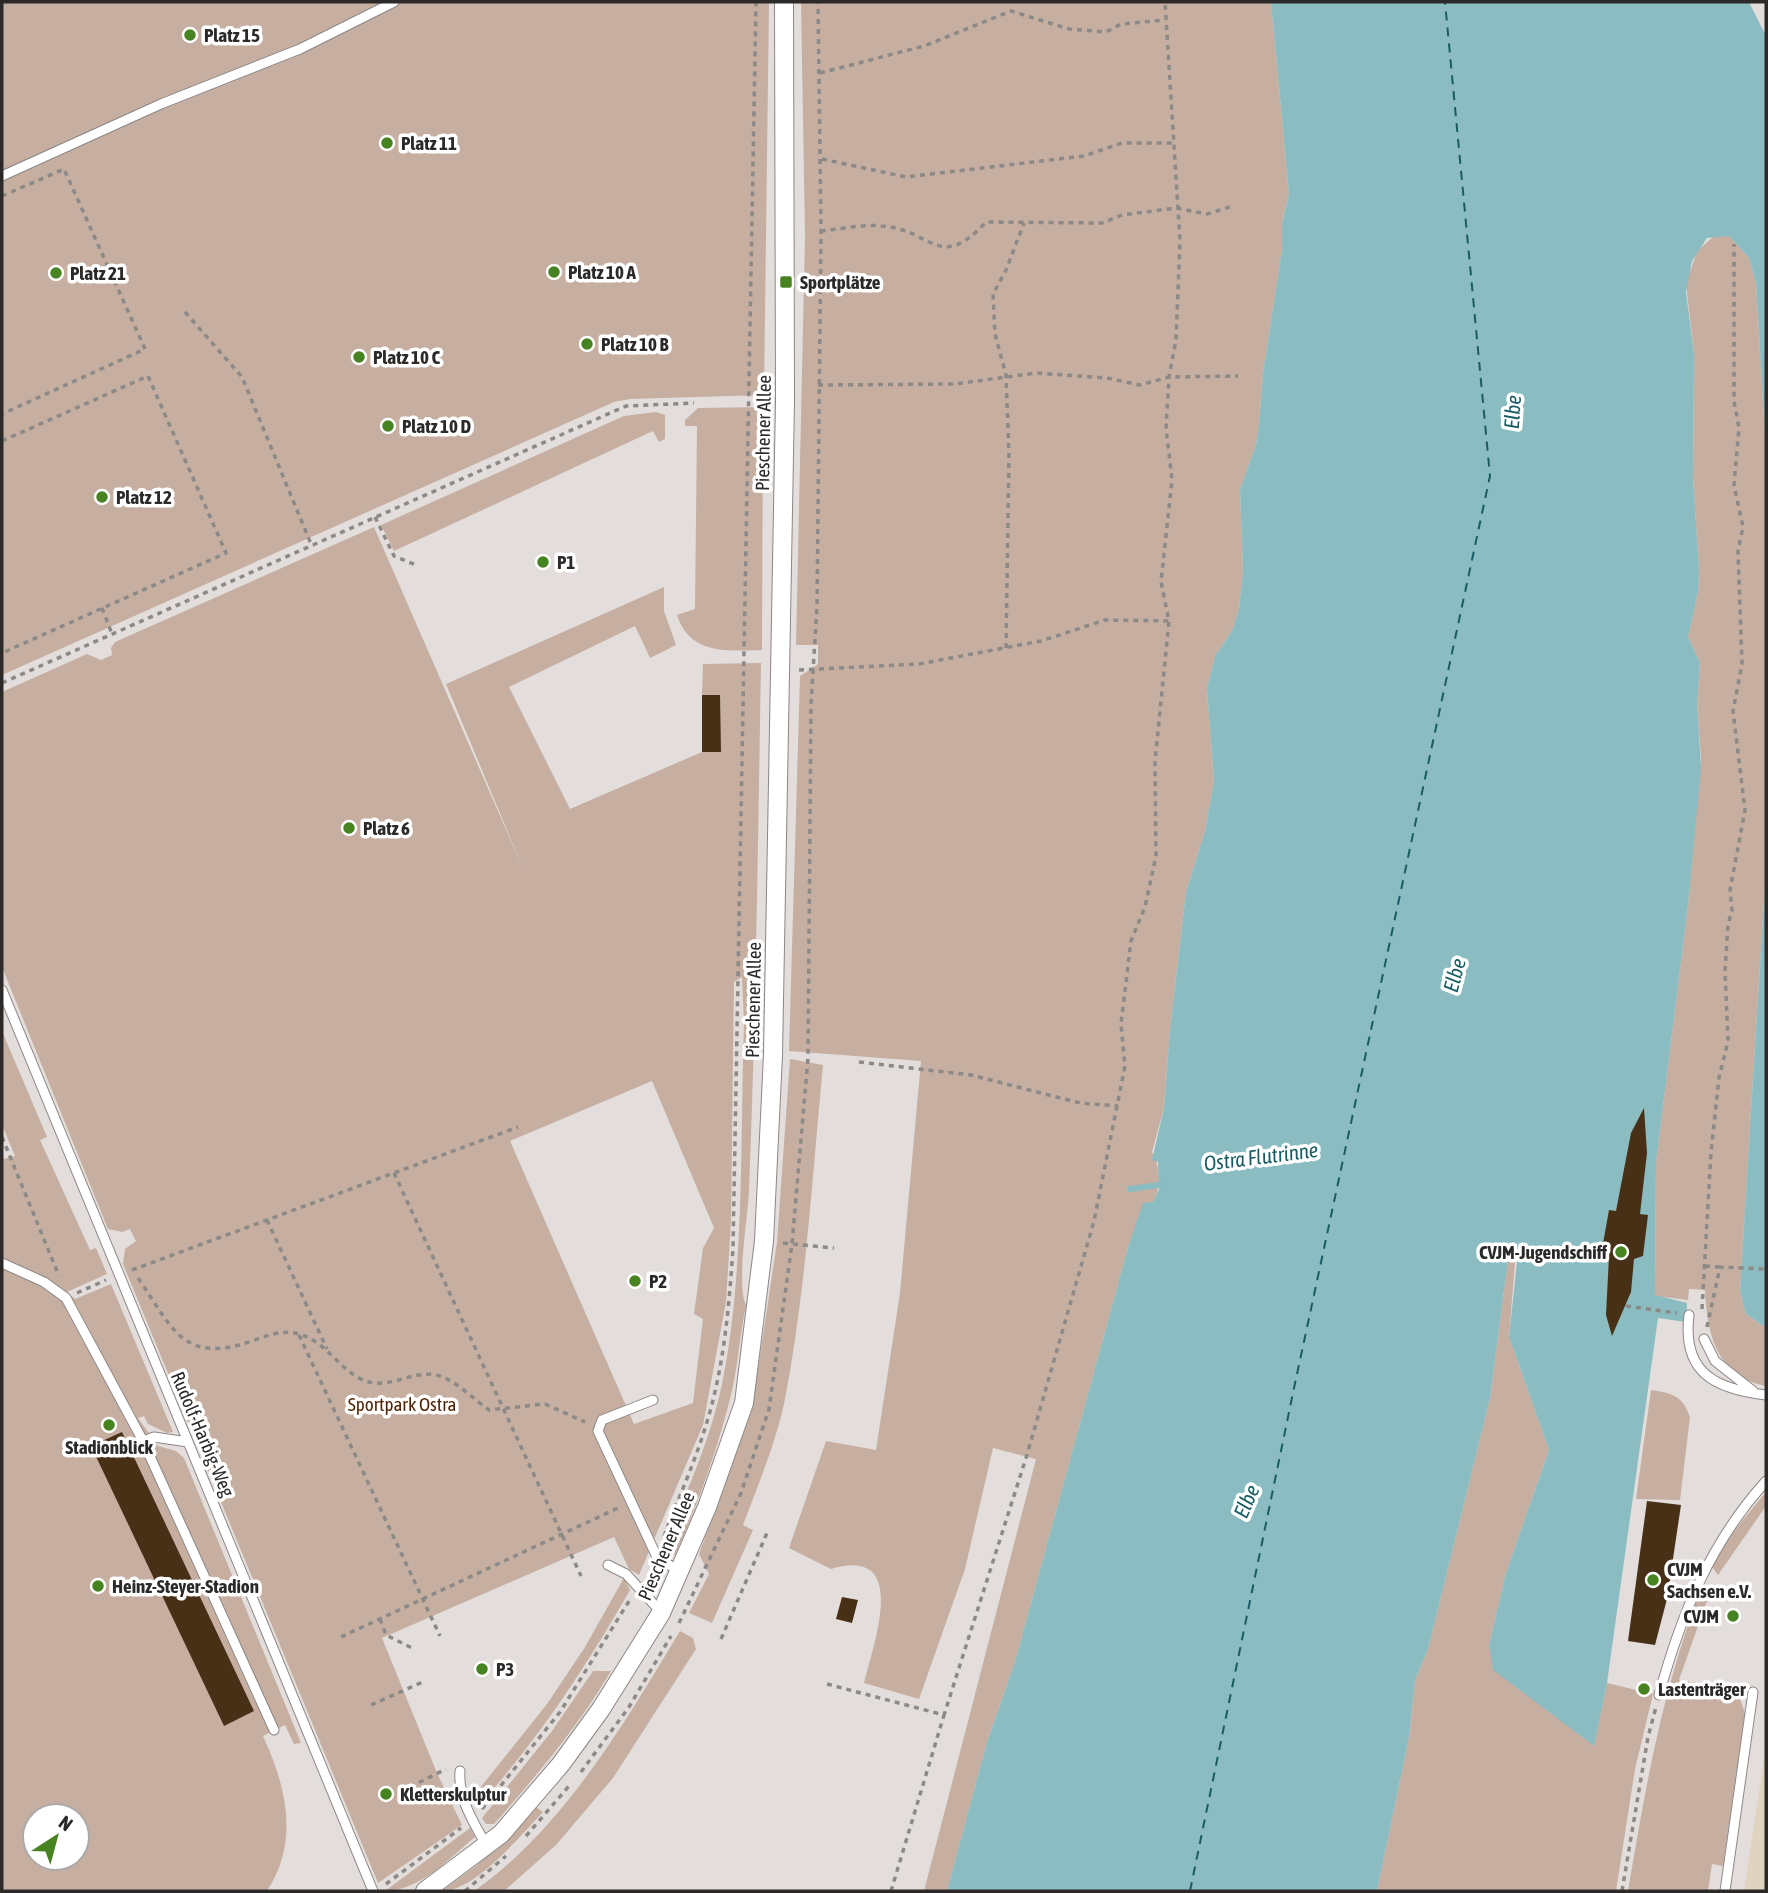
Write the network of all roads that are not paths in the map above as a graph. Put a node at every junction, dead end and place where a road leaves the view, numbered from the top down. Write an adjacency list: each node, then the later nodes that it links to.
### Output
1 (394, 2): 3 (lane)
2 (784, 2): 14 (street, Pieschener Allee)
3 (2, 176)
4 (2, 990): 11 (lane, Rudolf-Harbig-Weg)
5 (2, 1263): 10 (lane)
6 (1689, 1315): 8 (lane)
7 (1704, 1339): 8 (lane)
8 (1762, 1395)
9 (653, 1400): 14 (lane)
10 (143, 1441): 11 (lane); 18 (lane)
11 (188, 1442): 21 (lane, Rudolf-Harbig-Weg)
12 (1766, 1481): 17 (lane)
13 (608, 1565): 15 (lane)
14 (680, 1573): 15 (street, Pieschener Allee)
15 (661, 1613): 20 (street, Pieschener Allee)
16 (1753, 1692): 23 (lane)
17 (1659, 1695)
18 (274, 1730)
19 (458, 1768): 20 (lane)
20 (486, 1845): 22 (street, Pieschener Allee)
21 (374, 1891)
22 (425, 1891)
23 (1725, 1891)

